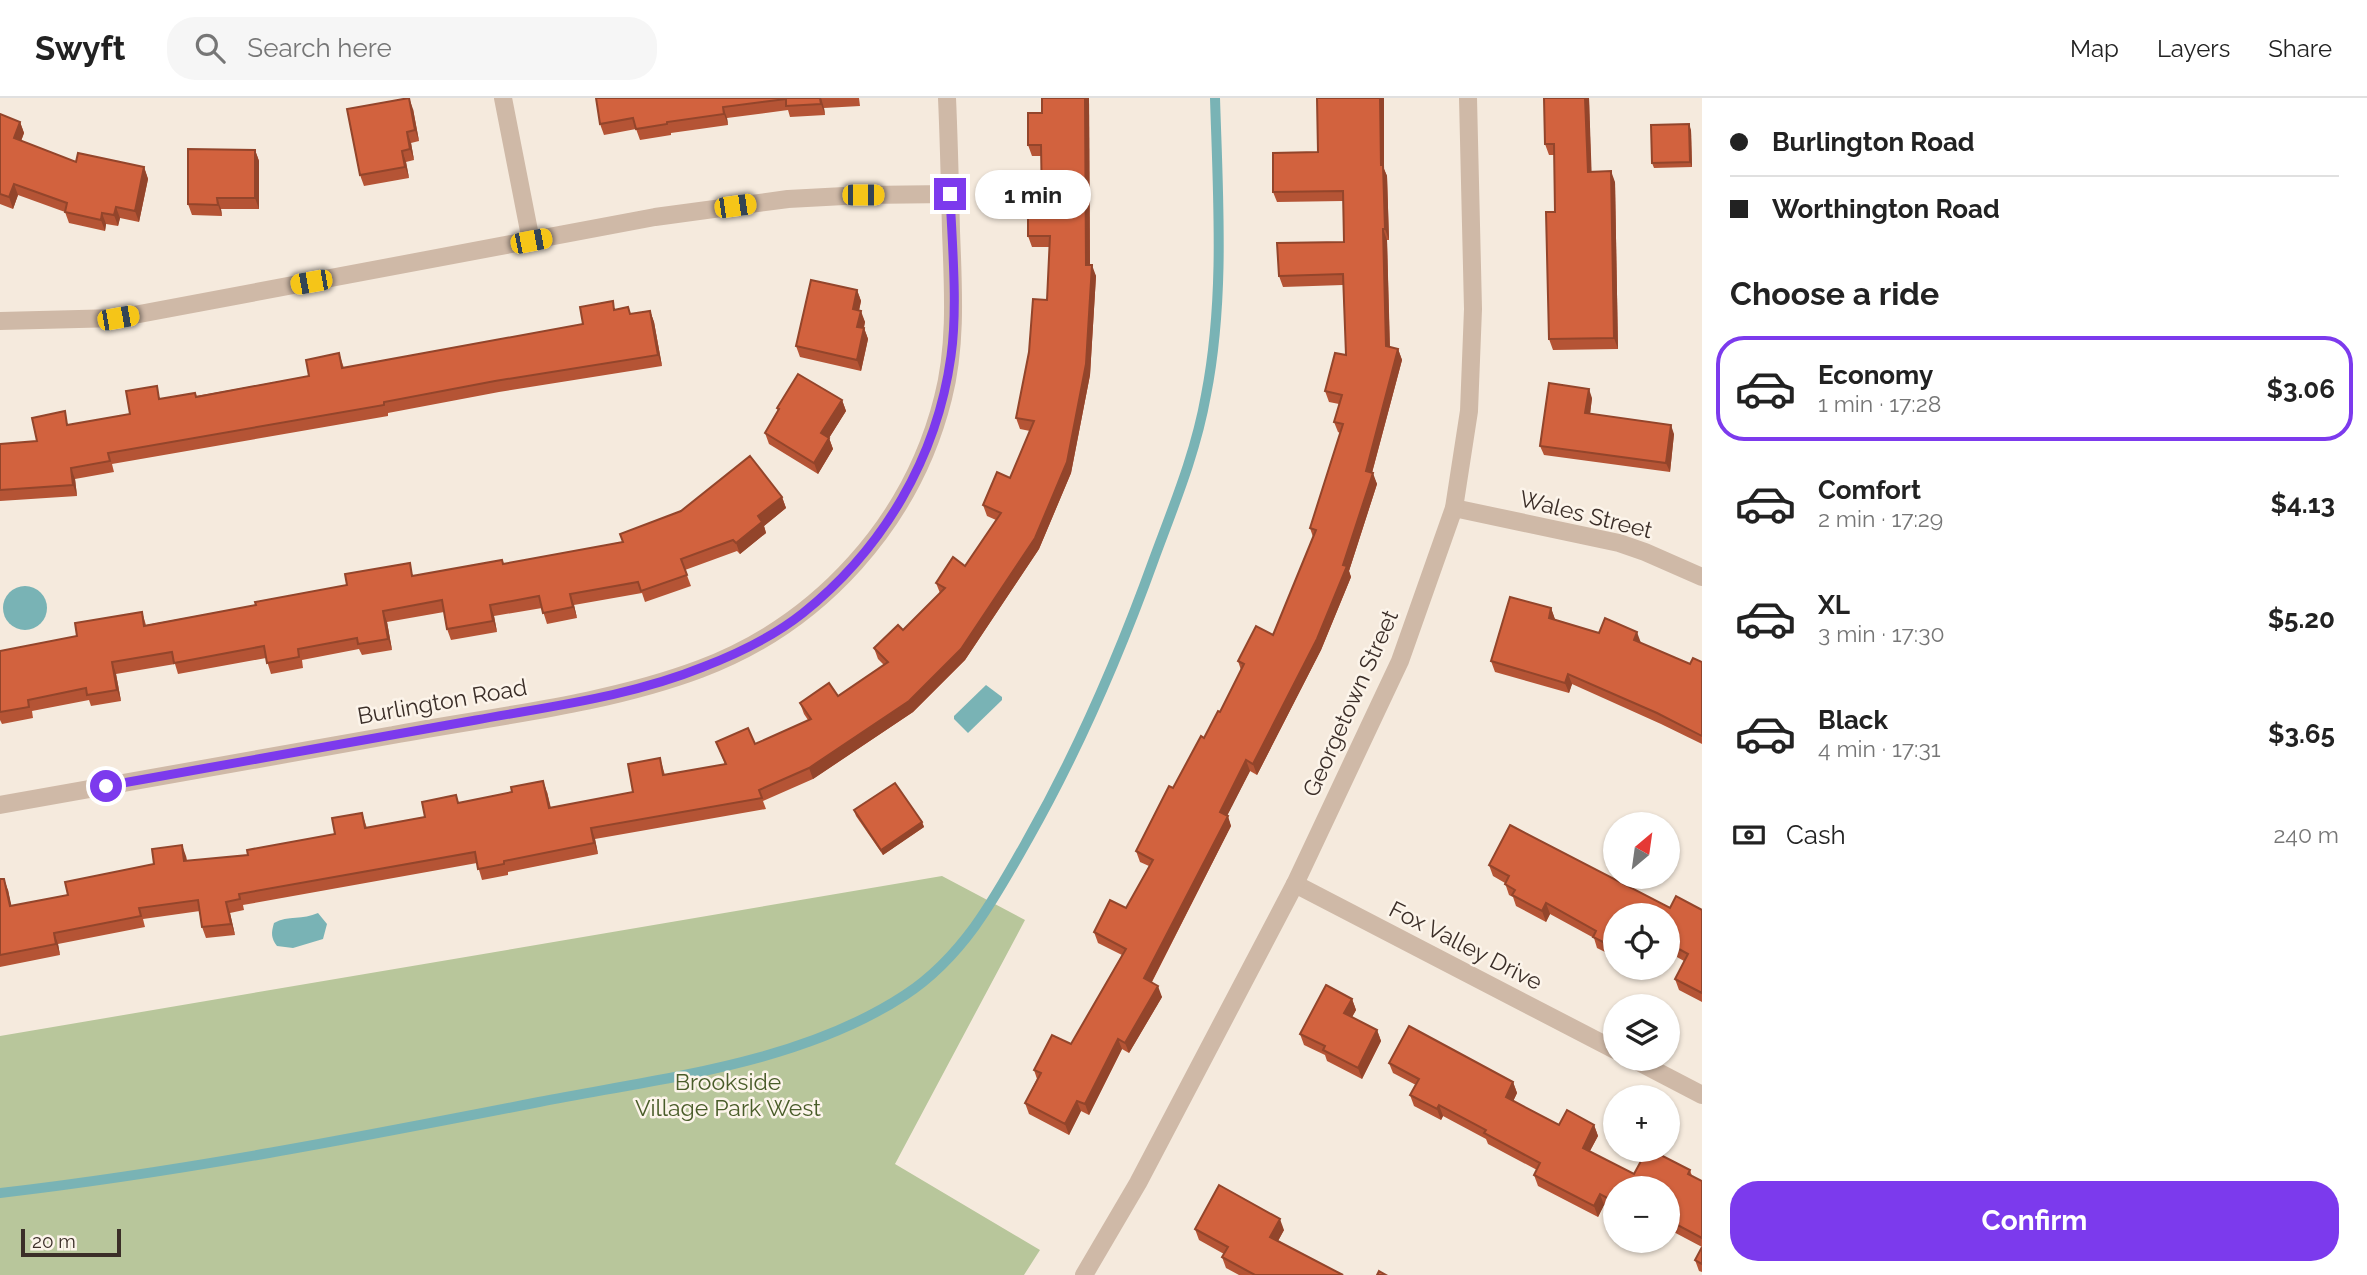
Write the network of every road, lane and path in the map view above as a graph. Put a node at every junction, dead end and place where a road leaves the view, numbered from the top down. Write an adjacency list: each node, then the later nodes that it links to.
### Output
1 (503, 98): 5 (street)
2 (947, 98): 4 (street, Burlington Road)
3 (1468, 98): 7 (street, Georgetown Street)
4 (950, 194): 5 (street); 9 (street, Burlington Road)
5 (531, 241): 6 (street)
6 (0, 321)
7 (1454, 508): 8 (street, Wales Street); 10 (street, Georgetown Street)
8 (1702, 577)
9 (0, 805)
10 (1295, 884): 11 (street, Fox Valley Drive); 14 (street, Georgetown Street)
11 (1603, 1044)
12 (1656, 1071): 13 (street)
13 (1702, 1095)
14 (1085, 1275)

